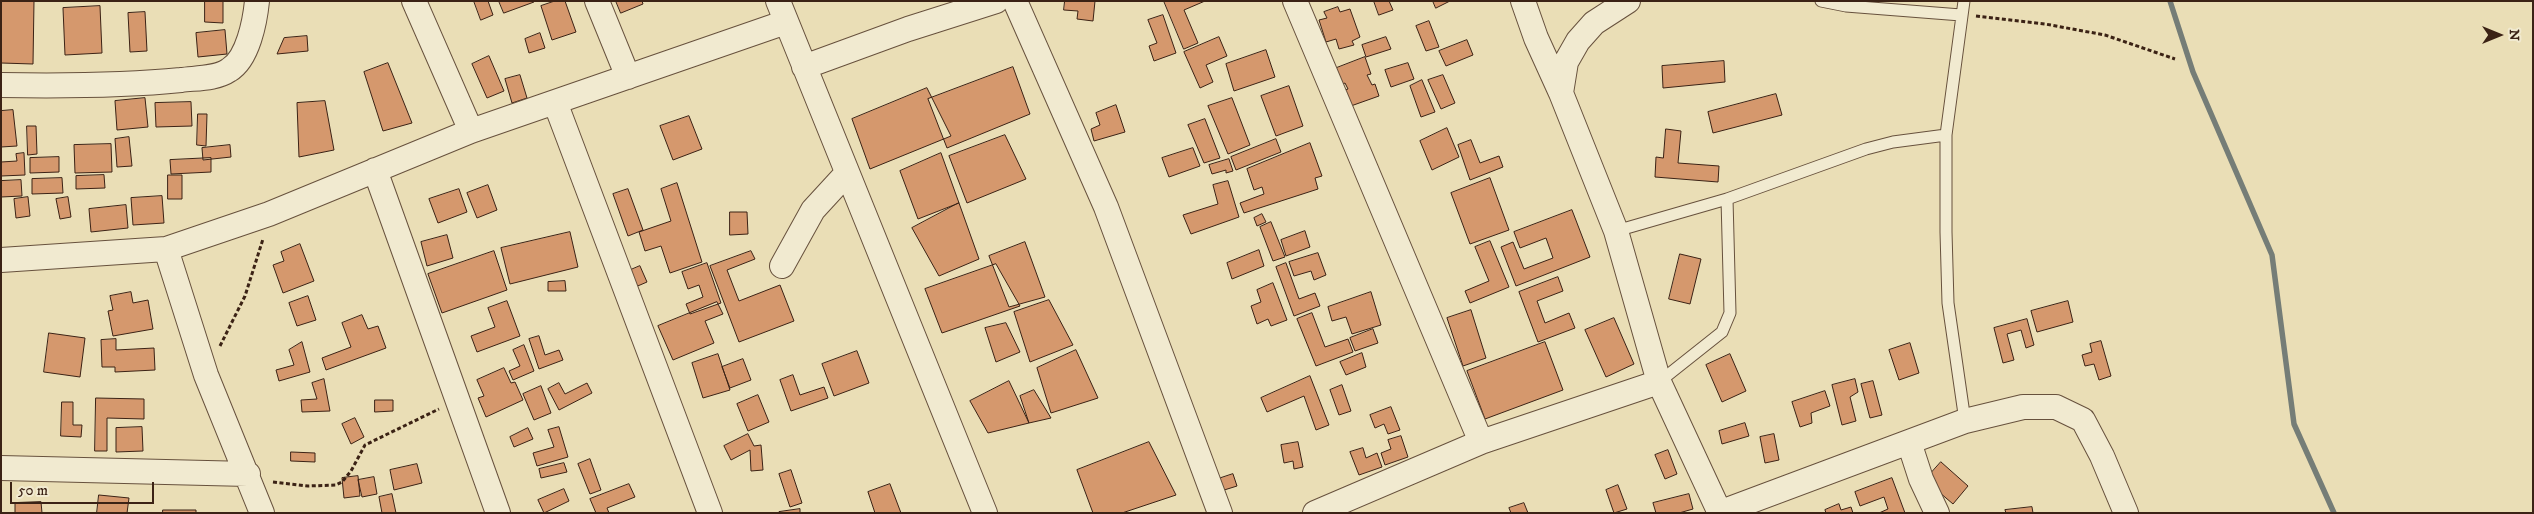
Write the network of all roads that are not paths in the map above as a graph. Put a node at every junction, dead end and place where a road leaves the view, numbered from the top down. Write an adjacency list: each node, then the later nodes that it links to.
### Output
1 (257, 1): 15 (street)
2 (414, 1): 18 (street)
3 (598, 1): 14 (street)
4 (996, 1): 13 (street)
5 (1015, 1): 38 (street)
6 (1295, 1): 29 (street)
7 (1523, 1): 16 (street)
8 (1628, 1): 16 (street)
9 (1821, 1): 12 (lane)
10 (1964, 1): 12 (lane)
11 (782, 12): 13 (street); 14 (street)
12 (1961, 15): 19 (lane)
13 (804, 67): 21 (street)
14 (628, 77): 17 (street)
15 (1, 84)
16 (1562, 93): 23 (street)
17 (555, 102): 18 (street); 36 (street)
18 (471, 131): 20 (street)
19 (1946, 135): 22 (lane); 28 (lane)
20 (375, 170): 24 (street); 35 (street)
21 (847, 173): 26 (street); 37 (street)
22 (1727, 199): 23 (lane); 27 (lane)
23 (1616, 231): 27 (street)
24 (166, 249): 25 (street); 32 (street)
25 (1, 260)
26 (782, 266)
27 (1659, 382): 29 (street); 33 (street)
28 (1965, 420): 30 (street); 41 (street)
29 (1481, 442): 39 (street)
30 (1909, 442): 33 (street); 40 (street)
31 (1, 468): 32 (street)
32 (248, 474): 34 (street)
33 (1719, 512)
34 (262, 513)
35 (498, 513)
36 (710, 513)
37 (985, 513)
38 (1220, 513)
39 (1315, 513)
40 (1937, 513)
41 (2126, 513)

